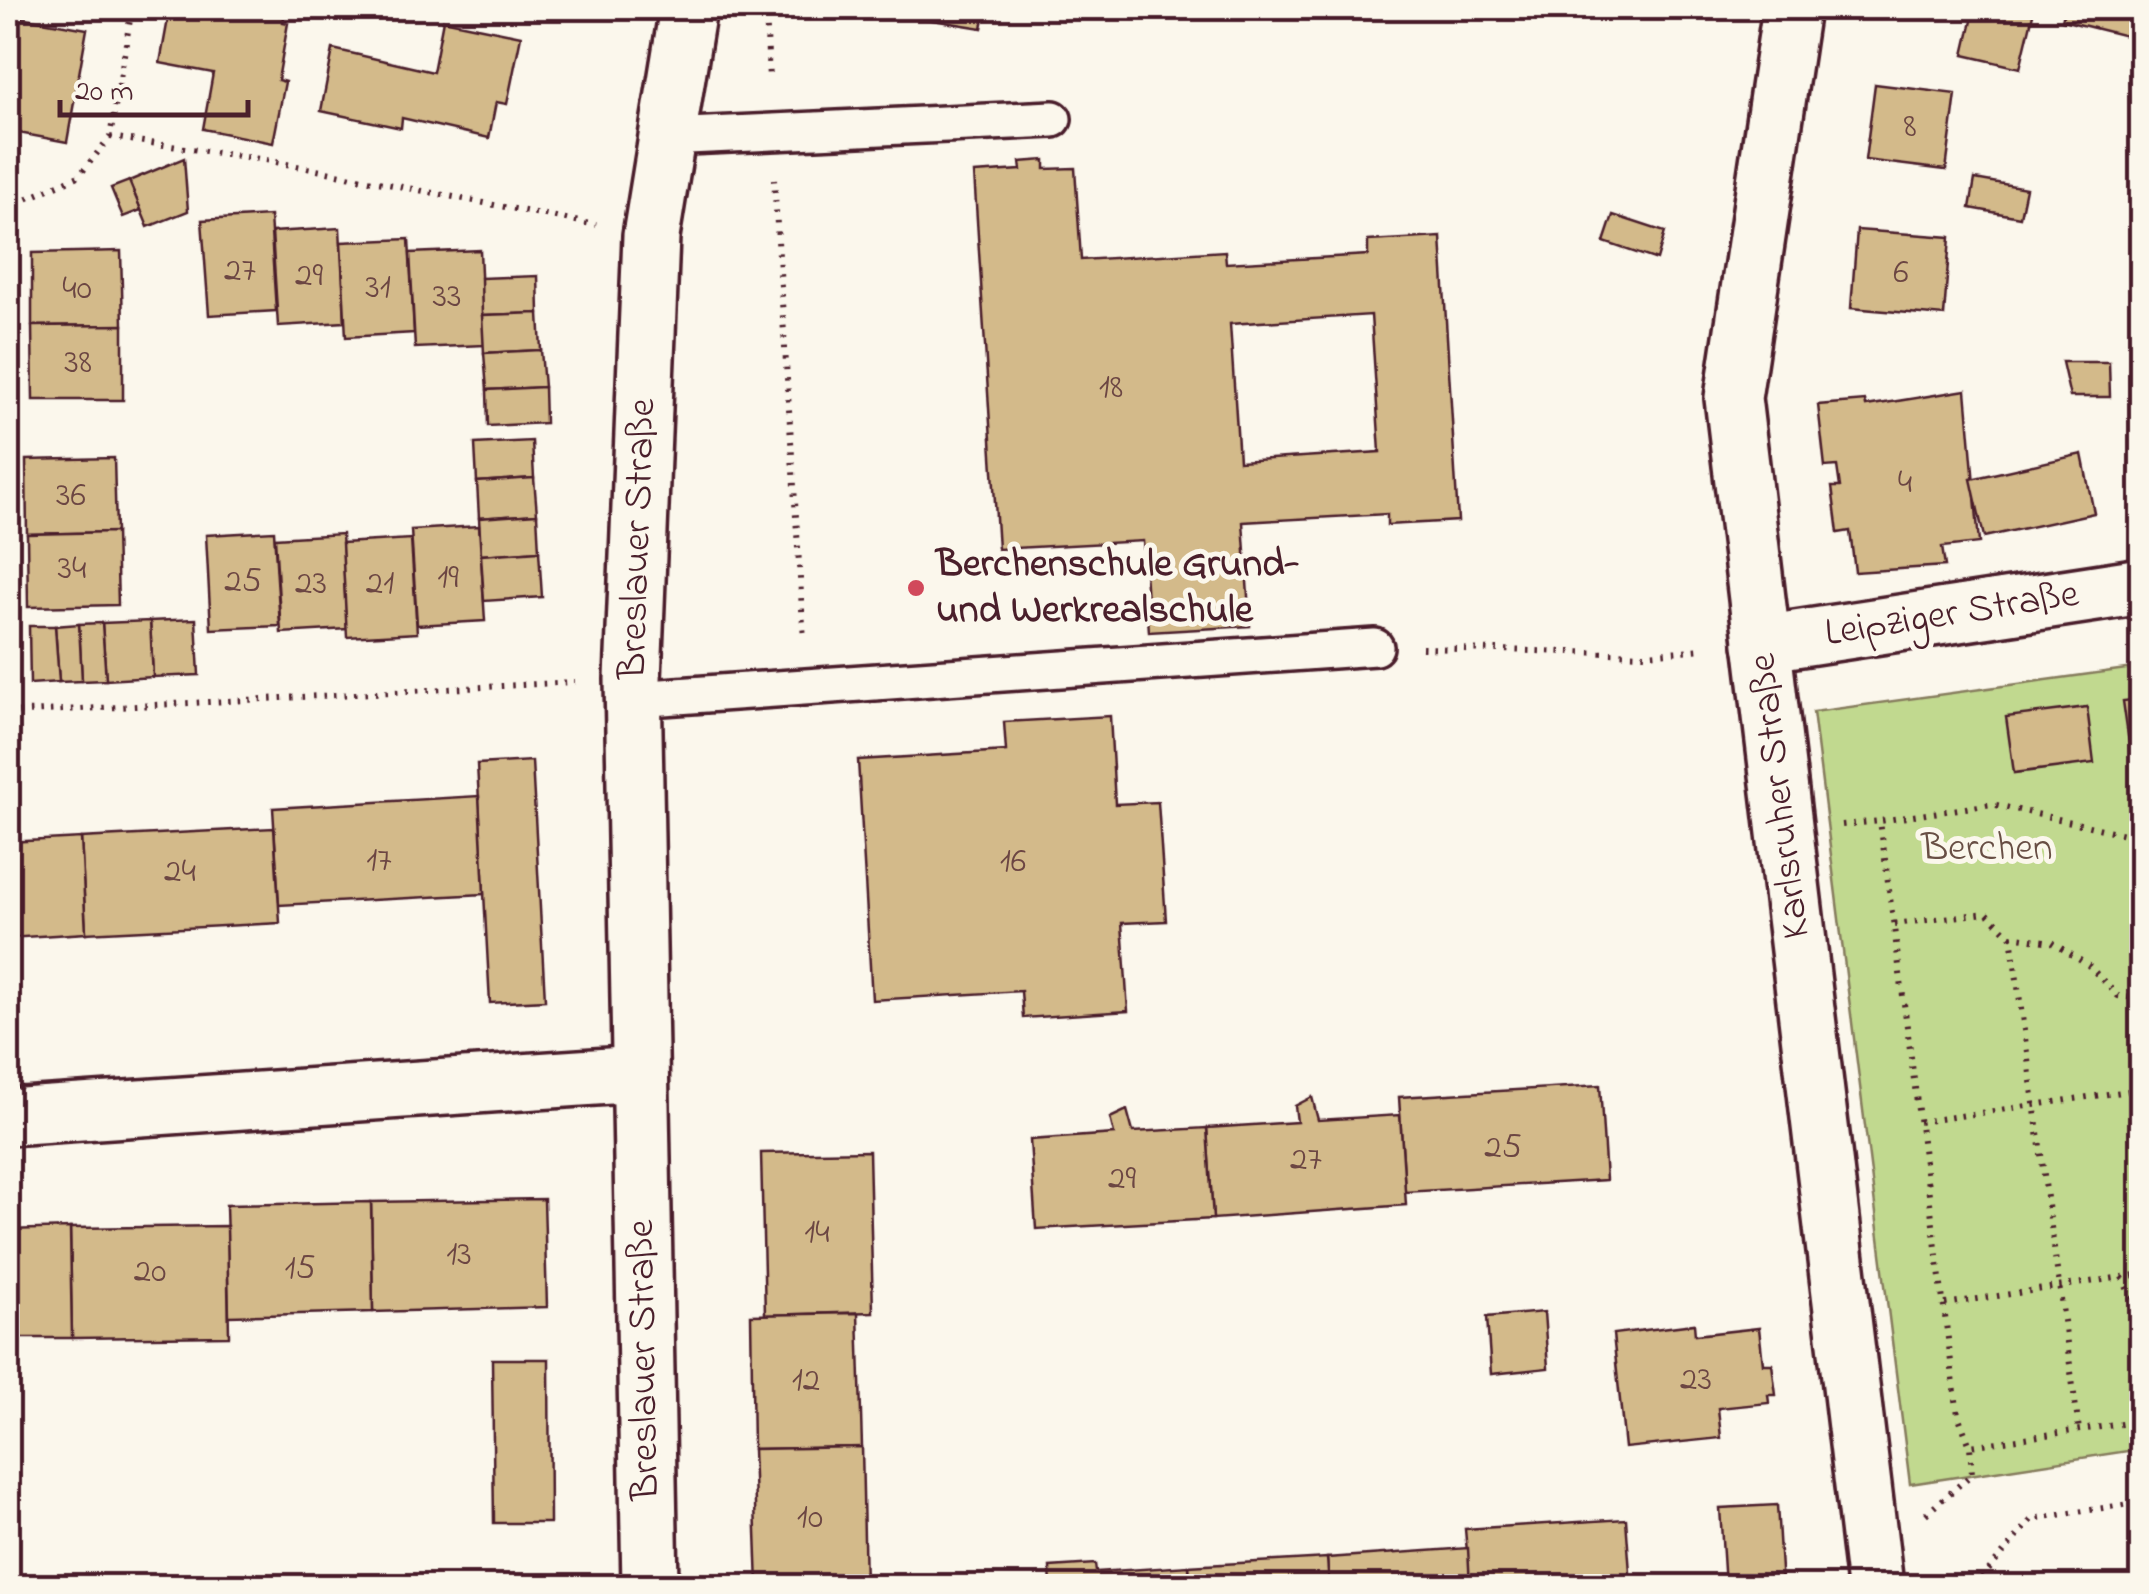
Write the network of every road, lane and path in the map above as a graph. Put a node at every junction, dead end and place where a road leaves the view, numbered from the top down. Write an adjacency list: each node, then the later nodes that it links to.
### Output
1 (132, 8): 7 (path)
2 (688, 8): 8 (street, Breslauer Straße)
3 (766, 8): 6 (path)
4 (1791, 8): 12 (street, Karlsruher Straße)
5 (1052, 119): 6 (lane)
6 (771, 130): 8 (lane); 15 (path)
7 (110, 137): 9 (path); 10 (path)
8 (666, 137): 10 (street, Breslauer Straße)
9 (8, 207)
10 (651, 236): 16 (street, Breslauer Straße)
11 (2142, 586): 12 (street, Leipziger Straße)
12 (1762, 644): 38 (street, Karlsruher Straße)
13 (1376, 647): 14 (path); 15 (lane)
14 (1646, 654)
15 (807, 684): 16 (lane)
16 (633, 689): 17 (path); 22 (street, Breslauer Straße)
17 (8, 712)
18 (2142, 838): 19 (path)
19 (1894, 924): 20 (path); 26 (path)
20 (2011, 936): 21 (path); 24 (path)
21 (2142, 999)
22 (639, 1074): 25 (street); 37 (street, Breslauer Straße)
23 (2142, 1089): 24 (path)
24 (2034, 1104): 26 (path); 29 (path)
25 (8, 1118)
26 (1920, 1122): 30 (path)
27 (2142, 1274): 28 (path)
28 (2122, 1277): 29 (path); 31 (path)
29 (2059, 1286): 30 (path); 33 (path)
30 (1945, 1304): 34 (path)
31 (2142, 1322)
32 (2142, 1421): 33 (path)
33 (2078, 1430): 34 (path)
34 (1970, 1446): 36 (path)
35 (2142, 1502): 39 (path)
36 (1930, 1532)
37 (650, 1586)
38 (1875, 1586)
39 (1975, 1586)

